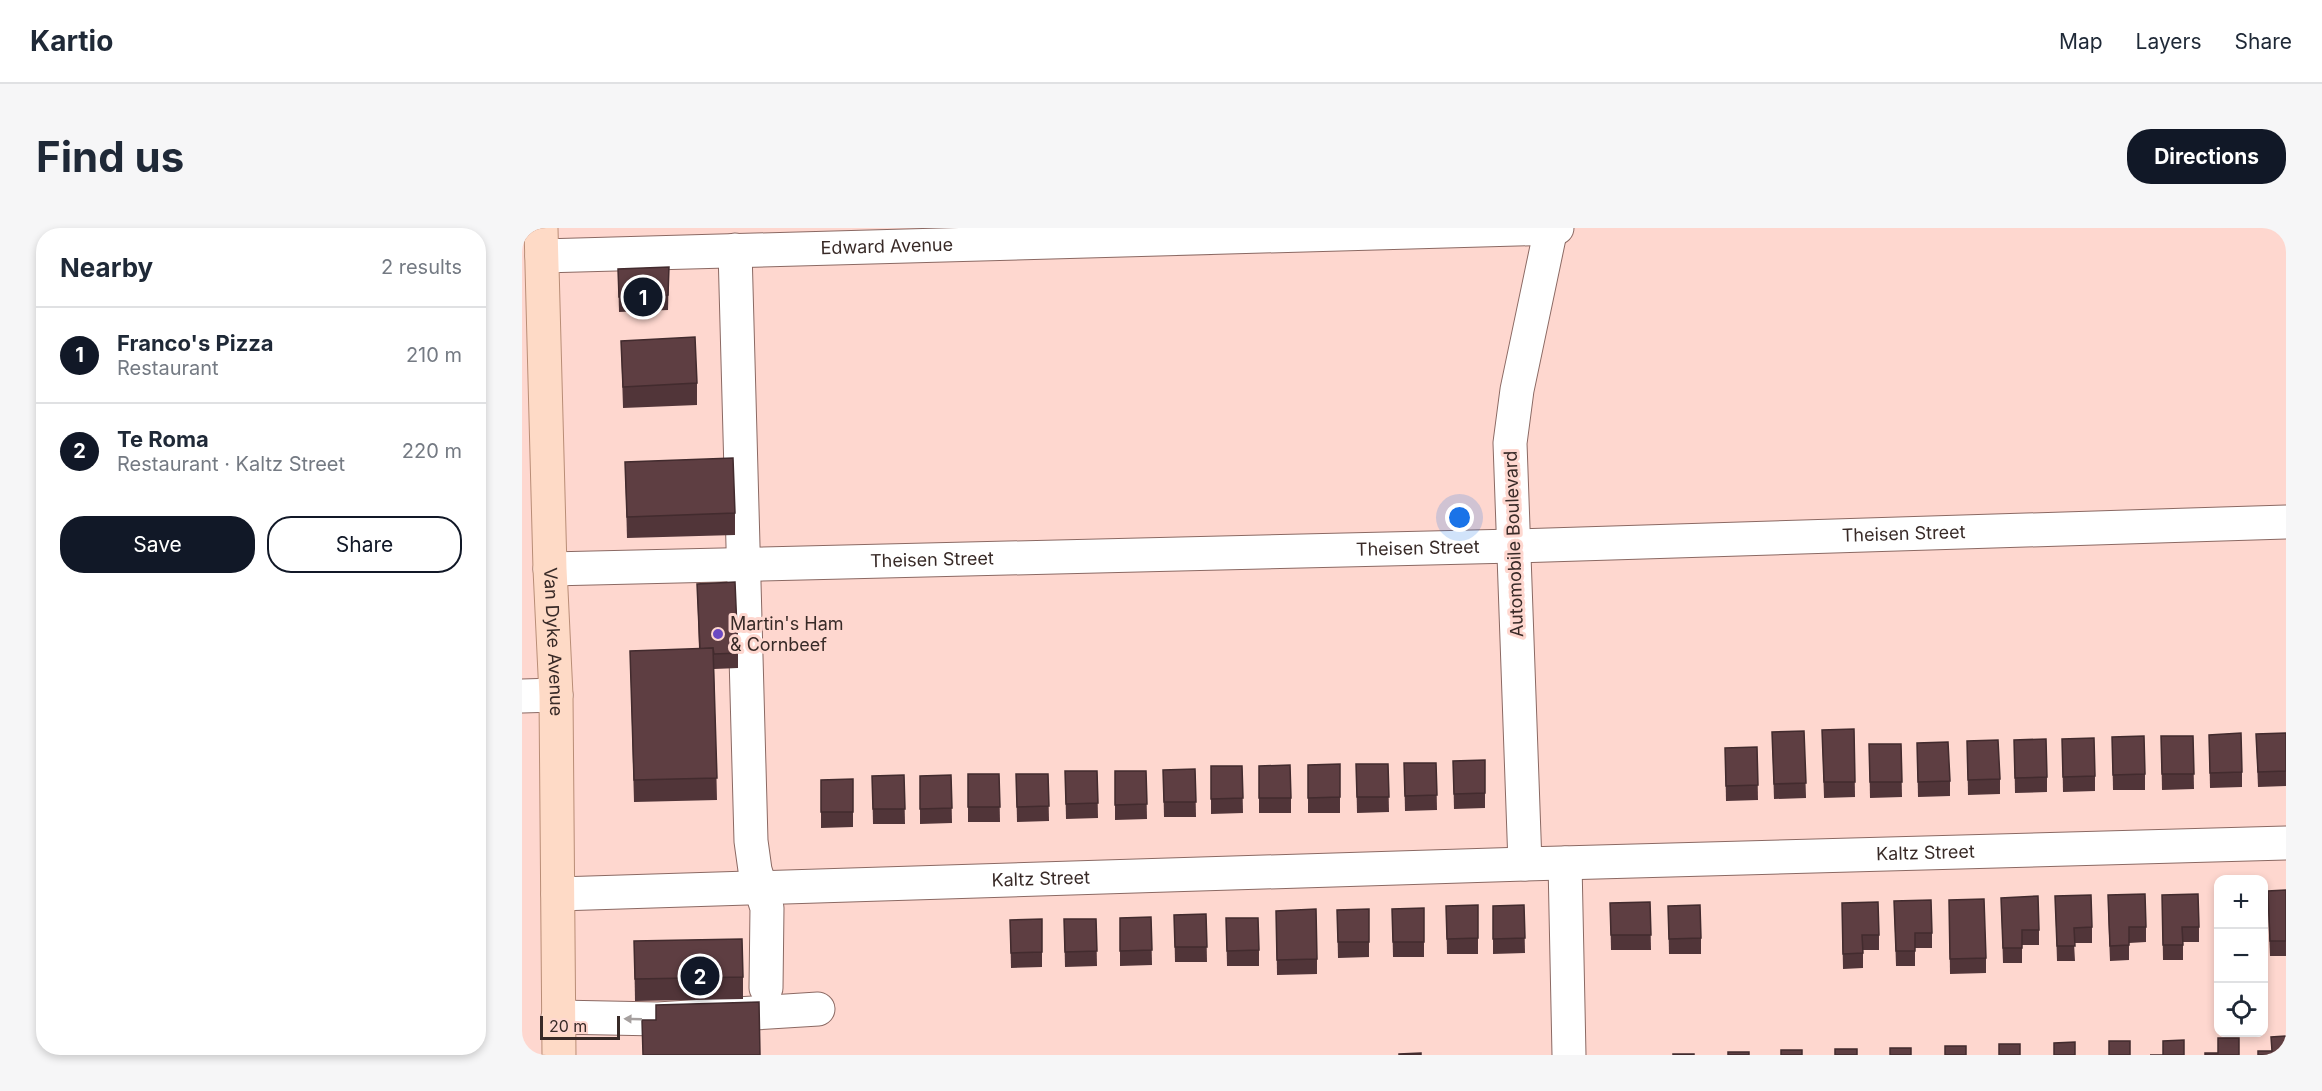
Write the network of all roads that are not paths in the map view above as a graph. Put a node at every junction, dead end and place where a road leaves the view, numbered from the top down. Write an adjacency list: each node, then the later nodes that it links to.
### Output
1 (1551, 228): 2 (street, Edward Avenue); 5 (street, Edward Avenue); 8 (street, Automobile Boulevard)
2 (1557, 228)
3 (665, 240): 4 (street, Edward Avenue); 5 (street, Edward Avenue)
4 (541, 242): 6 (main road, Van Dyke Avenue)
5 (735, 250): 9 (street)
6 (532, 295): 10 (main road, Van Dyke Avenue)
7 (2286, 522): 8 (street, Theisen Street)
8 (1514, 546): 9 (street, Theisen Street); 15 (street, Automobile Boulevard)
9 (742, 565): 10 (street, Theisen Street); 16 (street)
10 (550, 569): 11 (main road, Van Dyke Avenue)
11 (556, 695): 12 (street); 17 (main road, Van Dyke Avenue)
12 (522, 696)
13 (2286, 843): 14 (street, Kaltz Street)
14 (1565, 863): 15 (street, Kaltz Street); 22 (street)
15 (1525, 864): 16 (street, Kaltz Street)
16 (761, 889): 17 (street, Kaltz Street); 18 (street)
17 (558, 894): 20 (main road, Van Dyke Avenue)
18 (766, 988)
19 (818, 1009): 20 (street, one-way to 20)
20 (558, 1017): 21 (main road, Van Dyke Avenue)
21 (559, 1055)
22 (1569, 1055)

